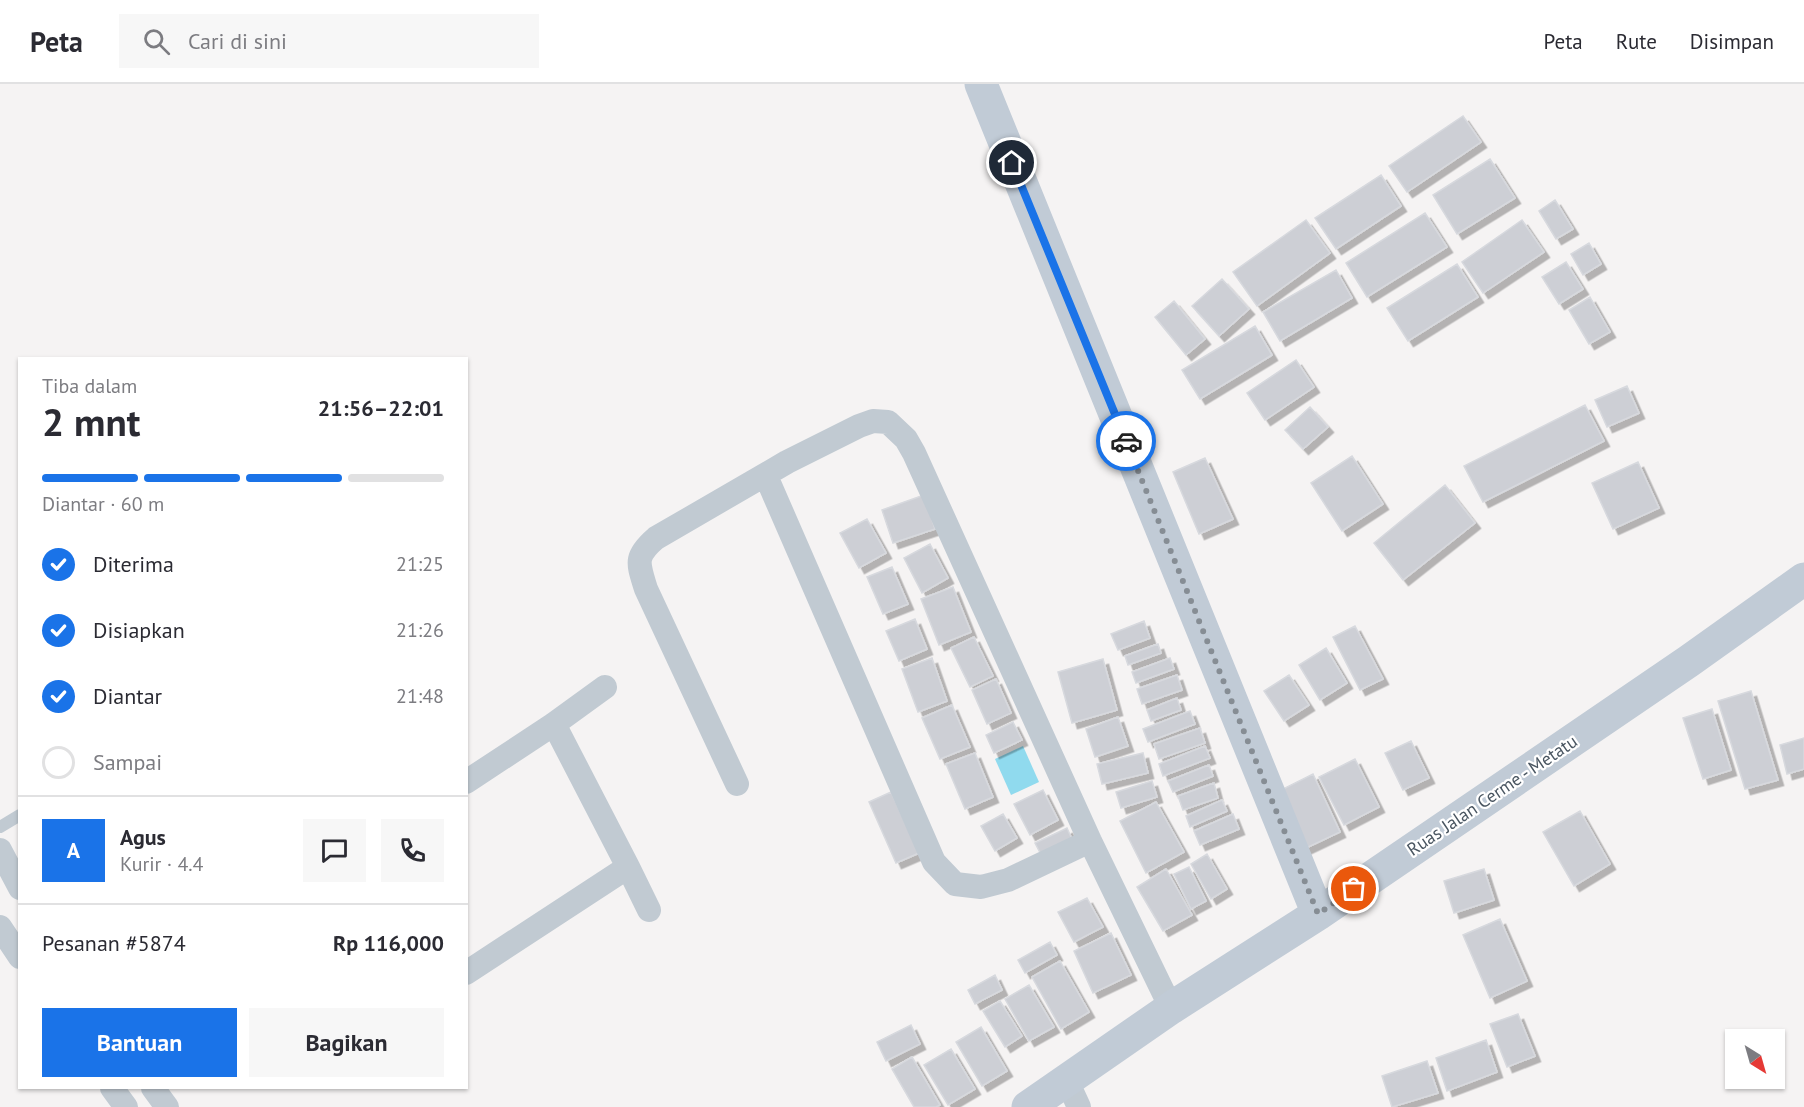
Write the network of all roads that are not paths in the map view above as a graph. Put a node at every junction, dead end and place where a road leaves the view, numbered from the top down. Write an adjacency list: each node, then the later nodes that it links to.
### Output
1 (981, 84): 15 (main road)
2 (766, 476): 7 (street); 10 (street); 10 (street)
3 (1804, 579): 15 (main road, Ruas Jalan Cerme - Metatu)
4 (605, 687): 5 (street)
5 (554, 724): 6 (street); 12 (street)
6 (468, 781)
7 (737, 784)
8 (18, 816): 9 (lane)
9 (0, 827)
10 (1090, 842): 19 (street)
11 (0, 850): 13 (street)
12 (628, 867): 14 (street); 18 (street)
13 (18, 884)
14 (649, 910)
15 (1318, 914): 19 (main road, Ruas Jalan Cerme - Metatu)
16 (0, 927): 17 (street)
17 (18, 954)
18 (468, 972)
19 (1171, 1008): 22 (main road, Ruas Jalan Cerme - Metatu)
20 (113, 1089): 23 (street)
21 (154, 1089): 24 (street)
22 (1073, 1094): 25 (main road, Ruas Jalan Cerme - Metatu)
23 (126, 1107)
24 (166, 1107)
25 (1028, 1107)

